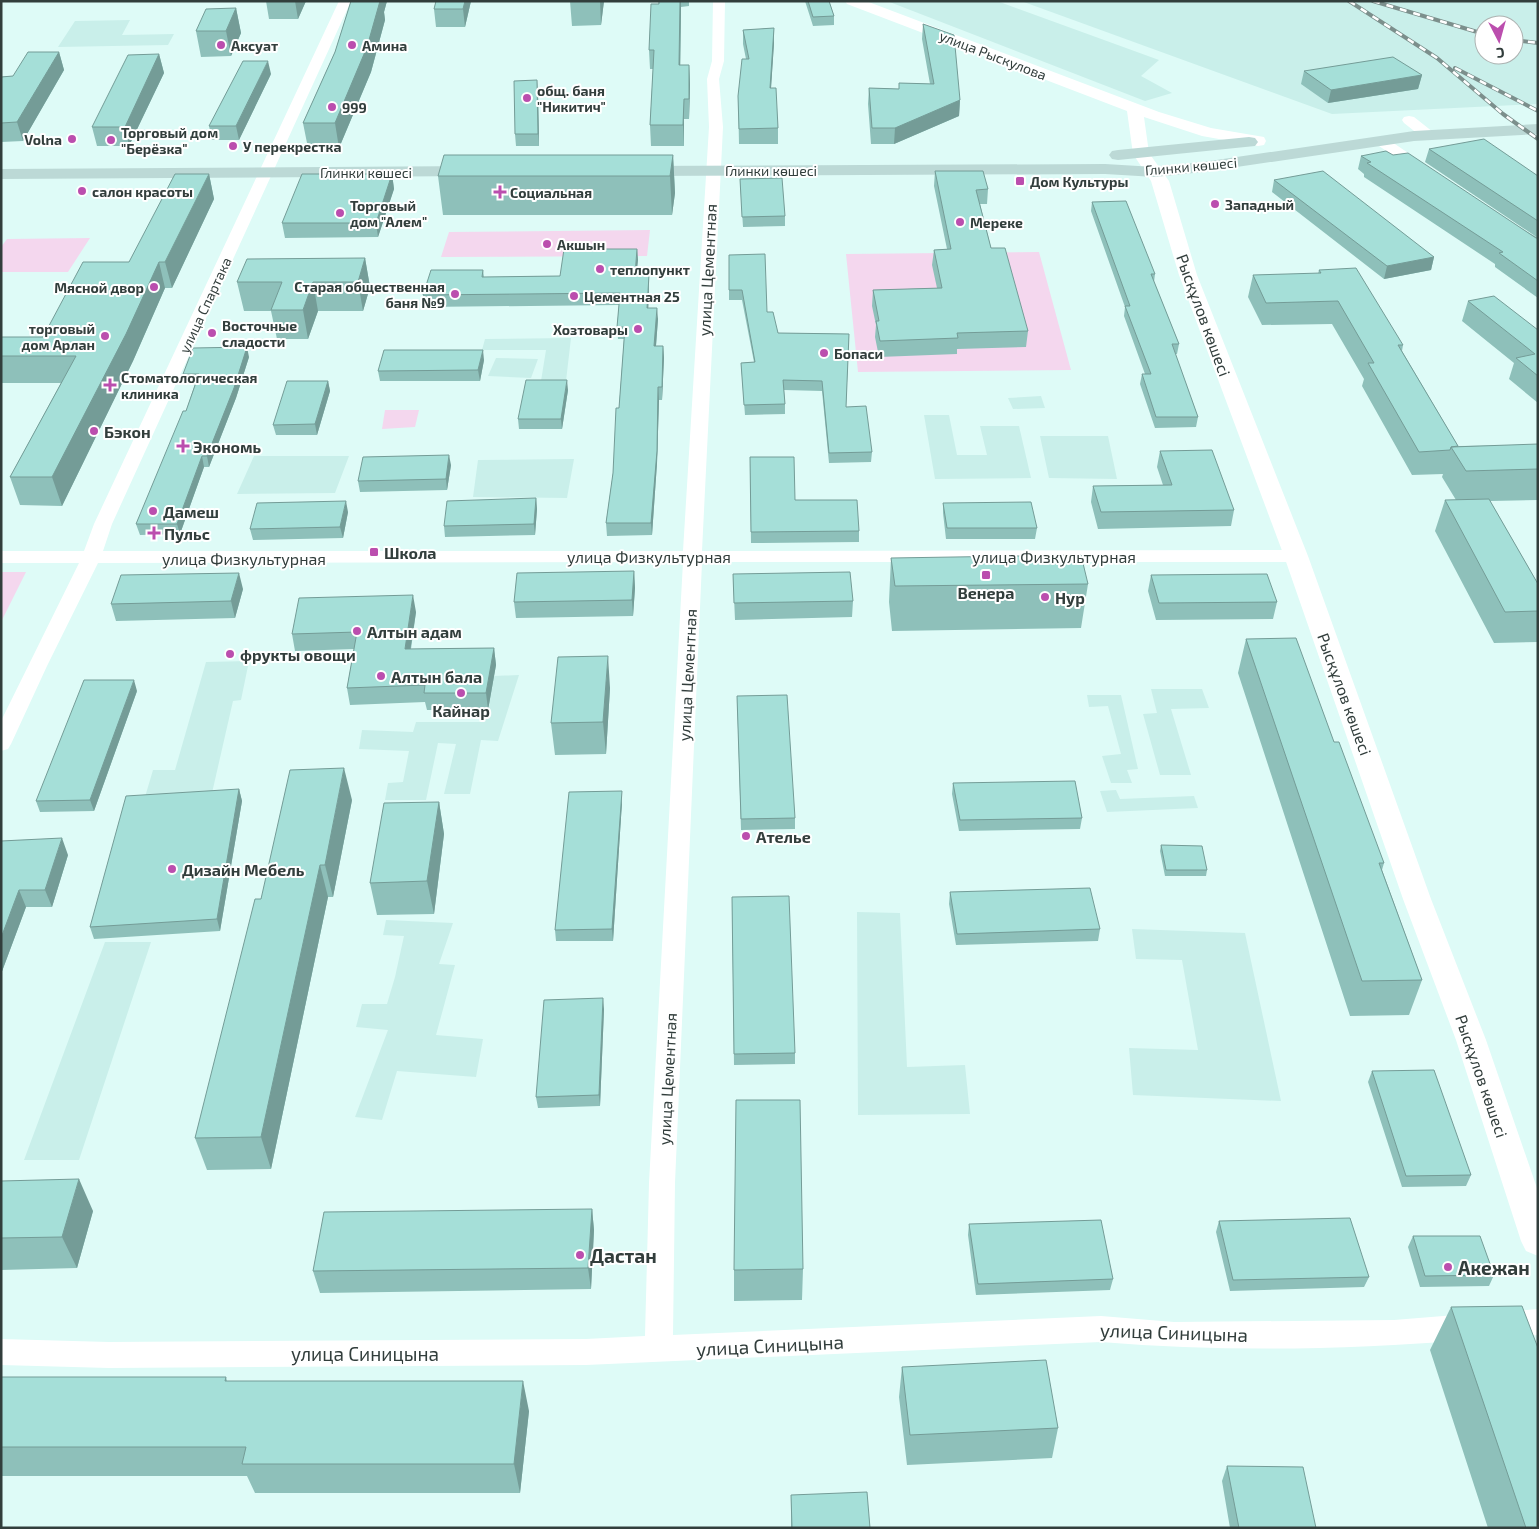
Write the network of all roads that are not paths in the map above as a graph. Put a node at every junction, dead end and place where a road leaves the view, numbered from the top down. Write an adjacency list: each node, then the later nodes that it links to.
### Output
1 (344, 1): 15 (street, улица Спартака)
2 (719, 1): 18 (street, улица Цементная)
3 (852, 1): 4 (street, улица Рыскулова)
4 (1134, 108): 11 (street, улица Рыскулова); 14 (street)
5 (1446, 118): 6 (main road)
6 (1408, 120): 7 (main road); 9 (street)
7 (1390, 121)
8 (1538, 128): 9 (main road, Глинки көшесі)
9 (1428, 135): 12 (main road, Глинки көшесі)
10 (1276, 138): 11 (main road, Глинки көшесі)
11 (1258, 141): 14 (main road, Глинки көшесі)
12 (1381, 141): 14 (main road, Глинки көшесі); 20 (street)
13 (1, 158): 15 (main road, Глинки көшесі)
14 (1148, 163): 18 (main road, Глинки көшесі); 22 (street, Рысқұлов көшесі)
15 (270, 164): 16 (main road, Глинки көшесі); 19 (main road, Глинки көшесі); 24 (street, улица Спартака)
16 (491, 164)
17 (623, 164): 18 (main road, Глинки көшесі)
18 (713, 164): 21 (street, улица Цементная)
19 (1, 174)
20 (1438, 179)
21 (692, 556): 22 (street, улица Физкультурная); 24 (street, улица Физкультурная); 28 (street, улица Цементная)
22 (1296, 556): 26 (street, Рысқұлов көшесі)
23 (1, 557): 24 (street, улица Физкультурная)
24 (91, 558): 25 (street, улица Спартака)
25 (1, 744)
26 (1538, 1241)
27 (1538, 1322): 28 (street, улица Синицына)
28 (659, 1350): 29 (street, улица Синицына)
29 (1, 1352)

